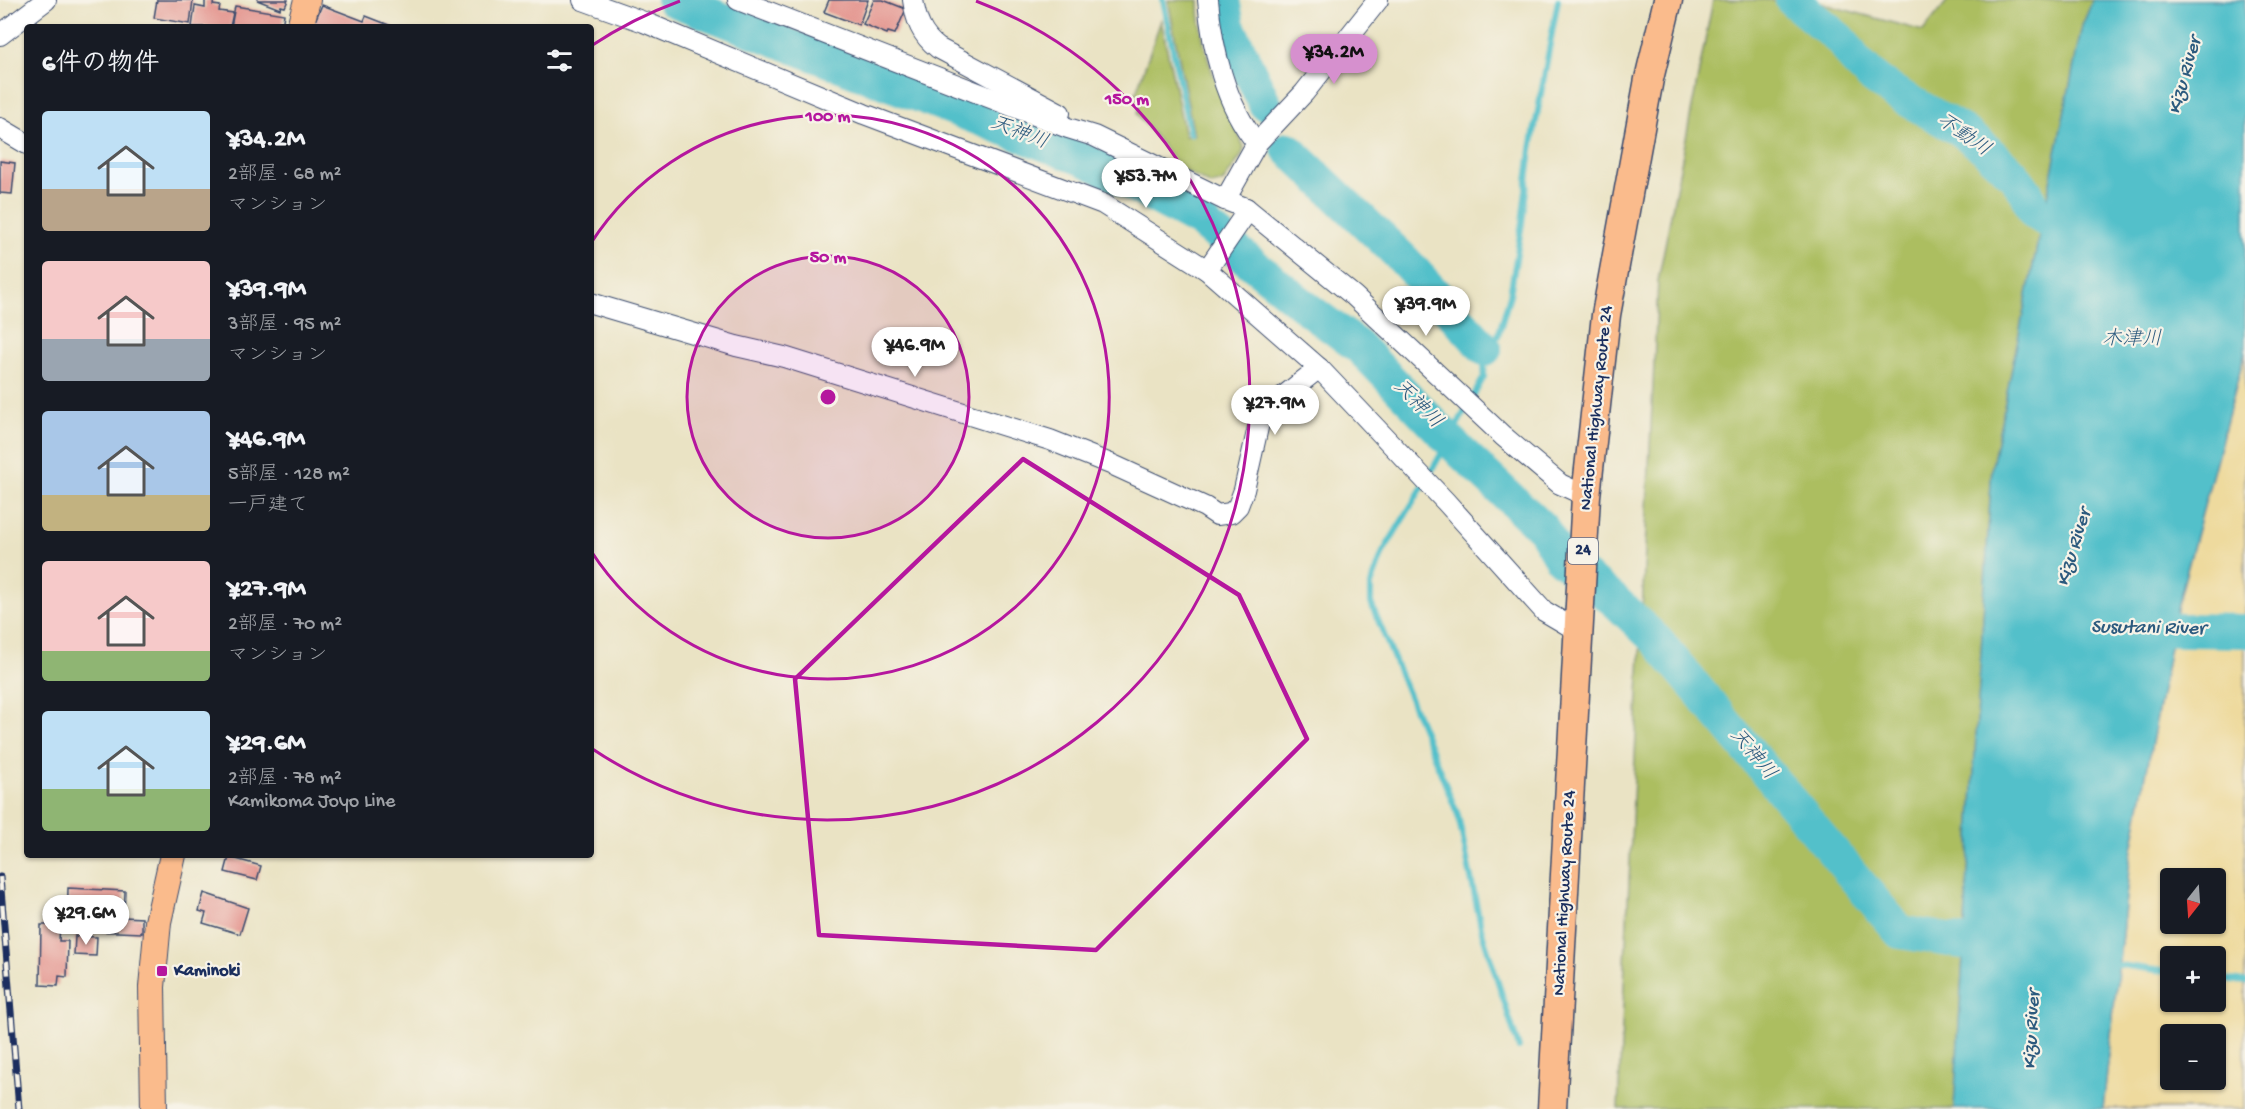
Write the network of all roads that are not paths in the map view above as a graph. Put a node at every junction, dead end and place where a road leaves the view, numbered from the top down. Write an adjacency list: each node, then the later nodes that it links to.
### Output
1 (46, 0): 10 (street)
2 (307, 0): 9 (main road)
3 (583, 0): 17 (street)
4 (738, 0): 12 (street)
5 (914, 0): 12 (street)
6 (1208, 0): 14 (street)
7 (1378, 0): 14 (street)
8 (1668, 0): 20 (highway, National Highway Route 24 / 24)
9 (301, 24)
10 (0, 35)
11 (0, 128): 13 (street)
12 (1094, 136): 15 (street)
13 (24, 142)
14 (1257, 143): 15 (street)
15 (1225, 200): 16 (street)
16 (1245, 212): 17 (street); 20 (street)
17 (1210, 266): 19 (street)
18 (594, 304): 19 (street)
19 (1319, 368): 21 (street)
20 (1586, 496): 21 (highway, National Highway Route 24 / 24)
21 (1578, 631): 24 (highway, National Highway Route 24 / 24)
22 (172, 858): 23 (main road)
23 (154, 1109)
24 (1552, 1109)

